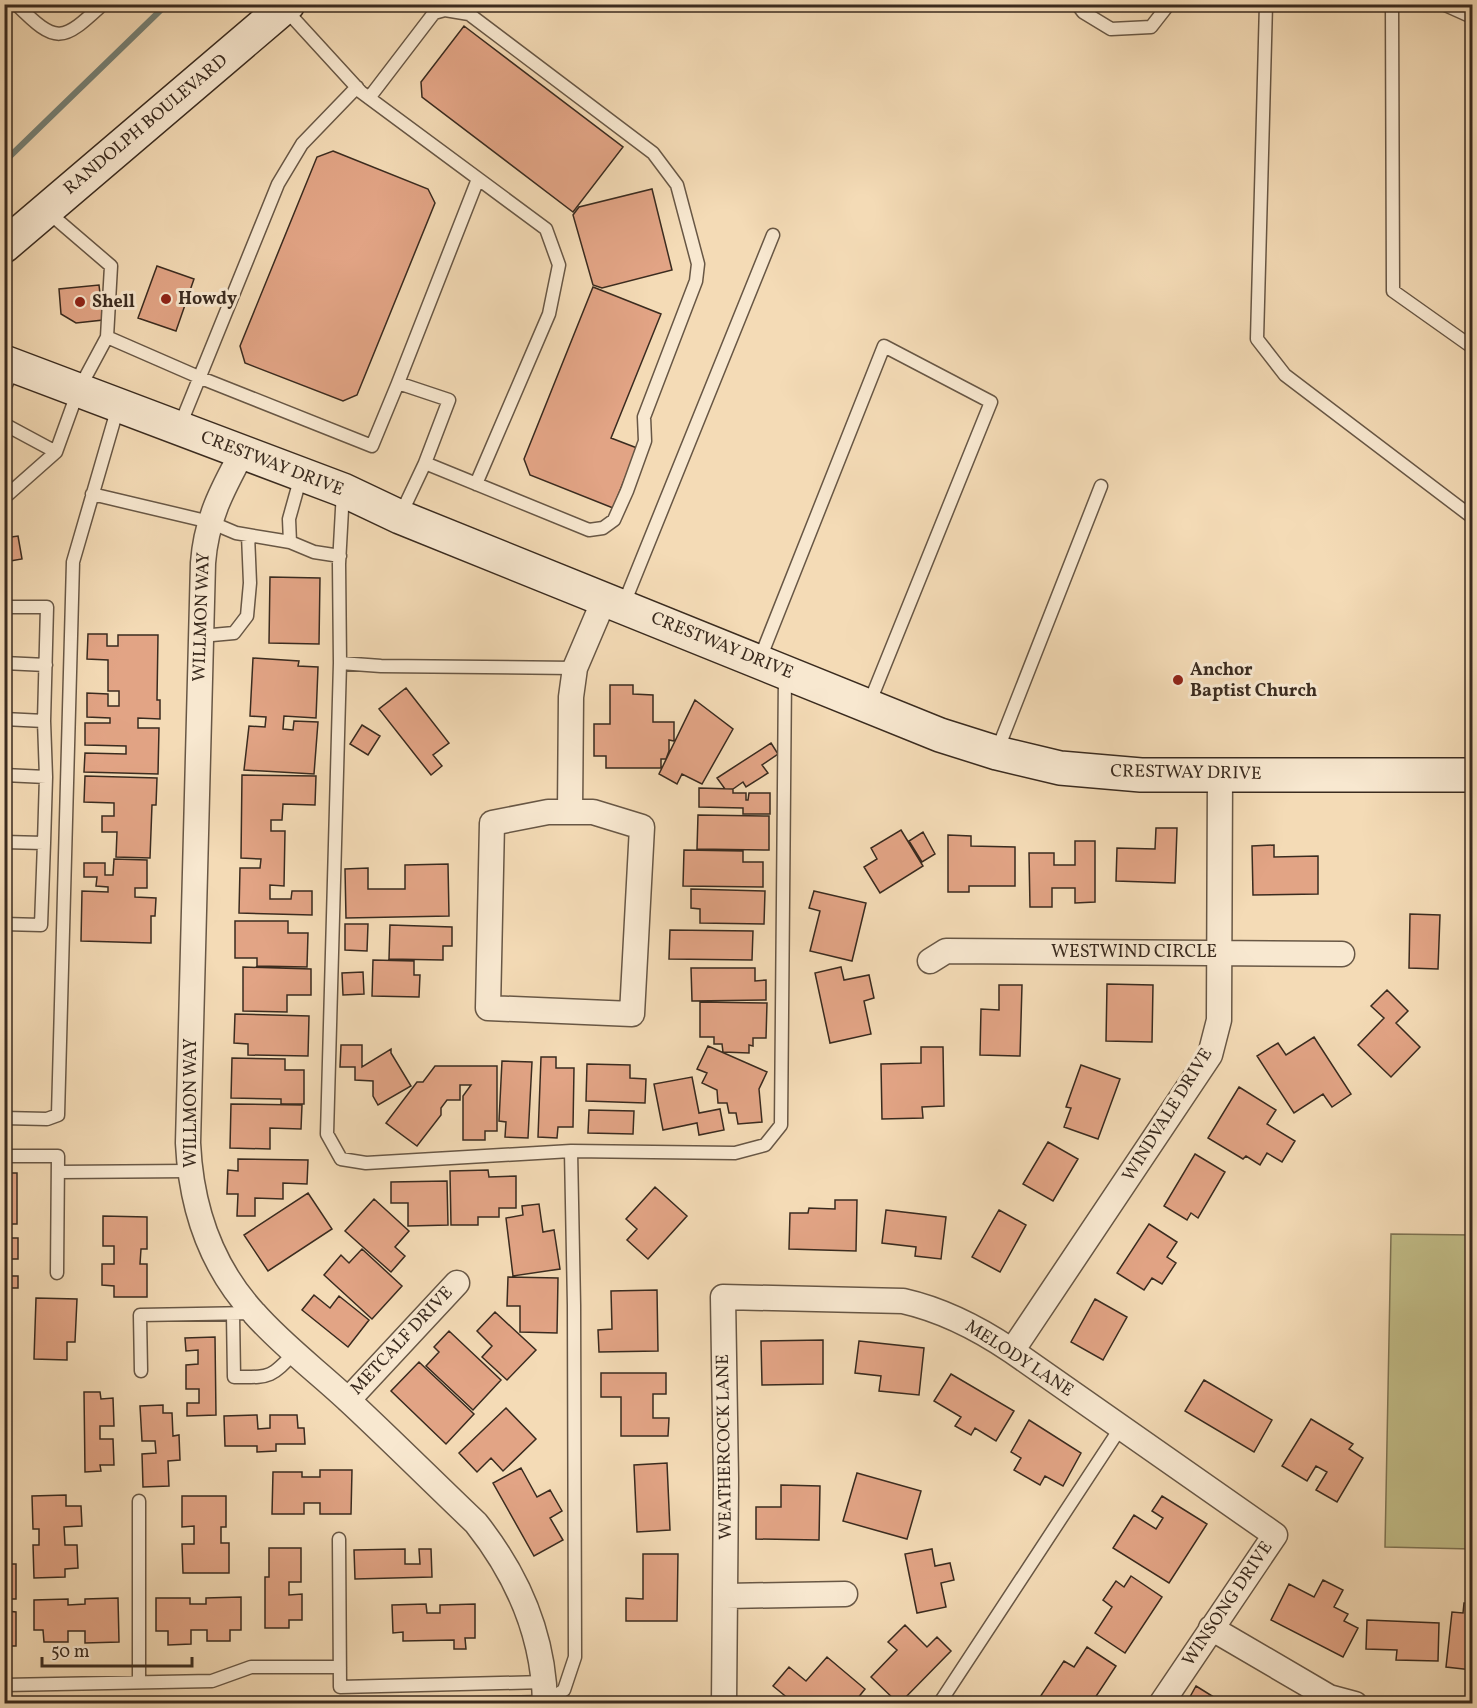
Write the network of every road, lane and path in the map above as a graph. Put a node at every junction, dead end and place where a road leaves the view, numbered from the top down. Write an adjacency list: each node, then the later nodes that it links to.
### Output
1 (16, 4): 2 (lane)
2 (103, 4)
3 (1077, 4): 4 (lane)
4 (1169, 4)
5 (1266, 4): 35 (lane)
6 (1392, 4): 17 (lane)
7 (1443, 4): 9 (lane)
8 (286, 6): 10 (lane); 13 (main road, RANDOLPH BOULEVARD)
9 (1473, 17)
10 (357, 87): 11 (lane); 19 (lane)
11 (369, 98): 12 (lane); 29 (lane)
12 (478, 179): 20 (lane); 29 (lane)
13 (46, 211): 15 (main road, RANDOLPH BOULEVARD); 16 (lane)
14 (773, 235): 40 (lane)
15 (4, 246)
16 (107, 337): 19 (lane); 21 (lane)
17 (1473, 347)
18 (8, 373): 21 (main road, CRESTWAY DRIVE)
19 (201, 378): 20 (lane); 24 (lane)
20 (398, 382): 27 (lane)
21 (78, 391): 22 (main road, CRESTWAY DRIVE); 25 (lane)
22 (119, 406): 24 (main road, CRESTWAY DRIVE); 32 (lane)
23 (4, 424): 25 (lane)
24 (179, 429): 26 (main road, CRESTWAY DRIVE)
25 (56, 452): 33 (lane)
26 (242, 453): 28 (main road, CRESTWAY DRIVE); 36 (street, WILLMON WAY)
27 (425, 463): 29 (lane); 34 (lane)
28 (302, 475): 31 (main road, CRESTWAY DRIVE); 38 (lane)
29 (476, 484)
30 (1101, 486): 51 (lane)
31 (343, 490): 34 (main road, CRESTWAY DRIVE); 39 (lane)
32 (92, 494): 36 (lane); 63 (lane)
33 (4, 498)
34 (400, 517): 40 (main road, CRESTWAY DRIVE)
35 (1473, 517)
36 (210, 522): 37 (lane); 42 (street, WILLMON WAY)
37 (248, 535): 38 (lane); 42 (lane)
38 (290, 542): 39 (lane)
39 (340, 556): 44 (lane)
40 (613, 603): 46 (main road, CRESTWAY DRIVE); 47 (street)
41 (4, 607): 45 (lane)
42 (201, 636): 66 (street, WILLMON WAY)
43 (4, 663): 45 (lane)
44 (340, 663): 47 (lane); 64 (lane)
45 (46, 666): 50 (lane)
46 (772, 666): 48 (main road, CRESTWAY DRIVE); 48 (lane); 64 (lane)
47 (575, 668): 56 (street)
48 (869, 706): 51 (main road, CRESTWAY DRIVE)
49 (4, 719): 50 (lane)
50 (44, 721): 55 (lane)
51 (997, 753): 53 (main road, CRESTWAY DRIVE)
52 (4, 774): 55 (lane)
53 (1220, 774): 54 (main road, CRESTWAY DRIVE); 60 (street, WINDVALE DRIVE)
54 (1473, 774)
55 (46, 777): 58 (lane)
56 (570, 812): 56 (street)
57 (4, 842): 58 (lane)
58 (44, 843): 59 (lane)
59 (4, 924)
60 (1220, 953): 61 (street, WESTWIND CIRCLE); 62 (street, WESTWIND CIRCLE); 72 (street, WINDVALE DRIVE)
61 (1342, 954)
62 (930, 962)
63 (4, 1118)
64 (571, 1151): 86 (lane)
65 (4, 1156): 67 (lane)
66 (189, 1171): 67 (lane); 71 (street, WILLMON WAY)
67 (58, 1172): 68 (lane)
68 (57, 1273)
69 (457, 1283): 75 (street, METCALF DRIVE)
70 (723, 1298): 72 (street, MELODY LANE); 81 (street, WEATHERCOCK LANE)
71 (243, 1314): 73 (street, WILLMON WAY); 73 (lane); 74 (lane)
72 (1012, 1351): 76 (street, MELODY LANE)
73 (295, 1352): 75 (street, WILLMON WAY)
74 (141, 1371)
75 (348, 1400): 86 (street, WILLMON WAY)
76 (1121, 1427): 78 (street, MELODY LANE); 89 (lane)
77 (139, 1501): 84 (lane)
78 (1275, 1535): 82 (street, WINSONG DRIVE)
79 (339, 1539): 83 (lane)
80 (845, 1594): 81 (street)
81 (726, 1596): 88 (street, WEATHERCOCK LANE)
82 (1211, 1628): 90 (street, WINSONG DRIVE); 91 (street)
83 (340, 1667): 84 (lane); 86 (lane)
84 (139, 1682): 85 (lane)
85 (4, 1684)
86 (545, 1696): 87 (lane)
87 (443, 1704)
88 (724, 1704)
89 (939, 1704)
90 (1161, 1704)
91 (1355, 1704)

